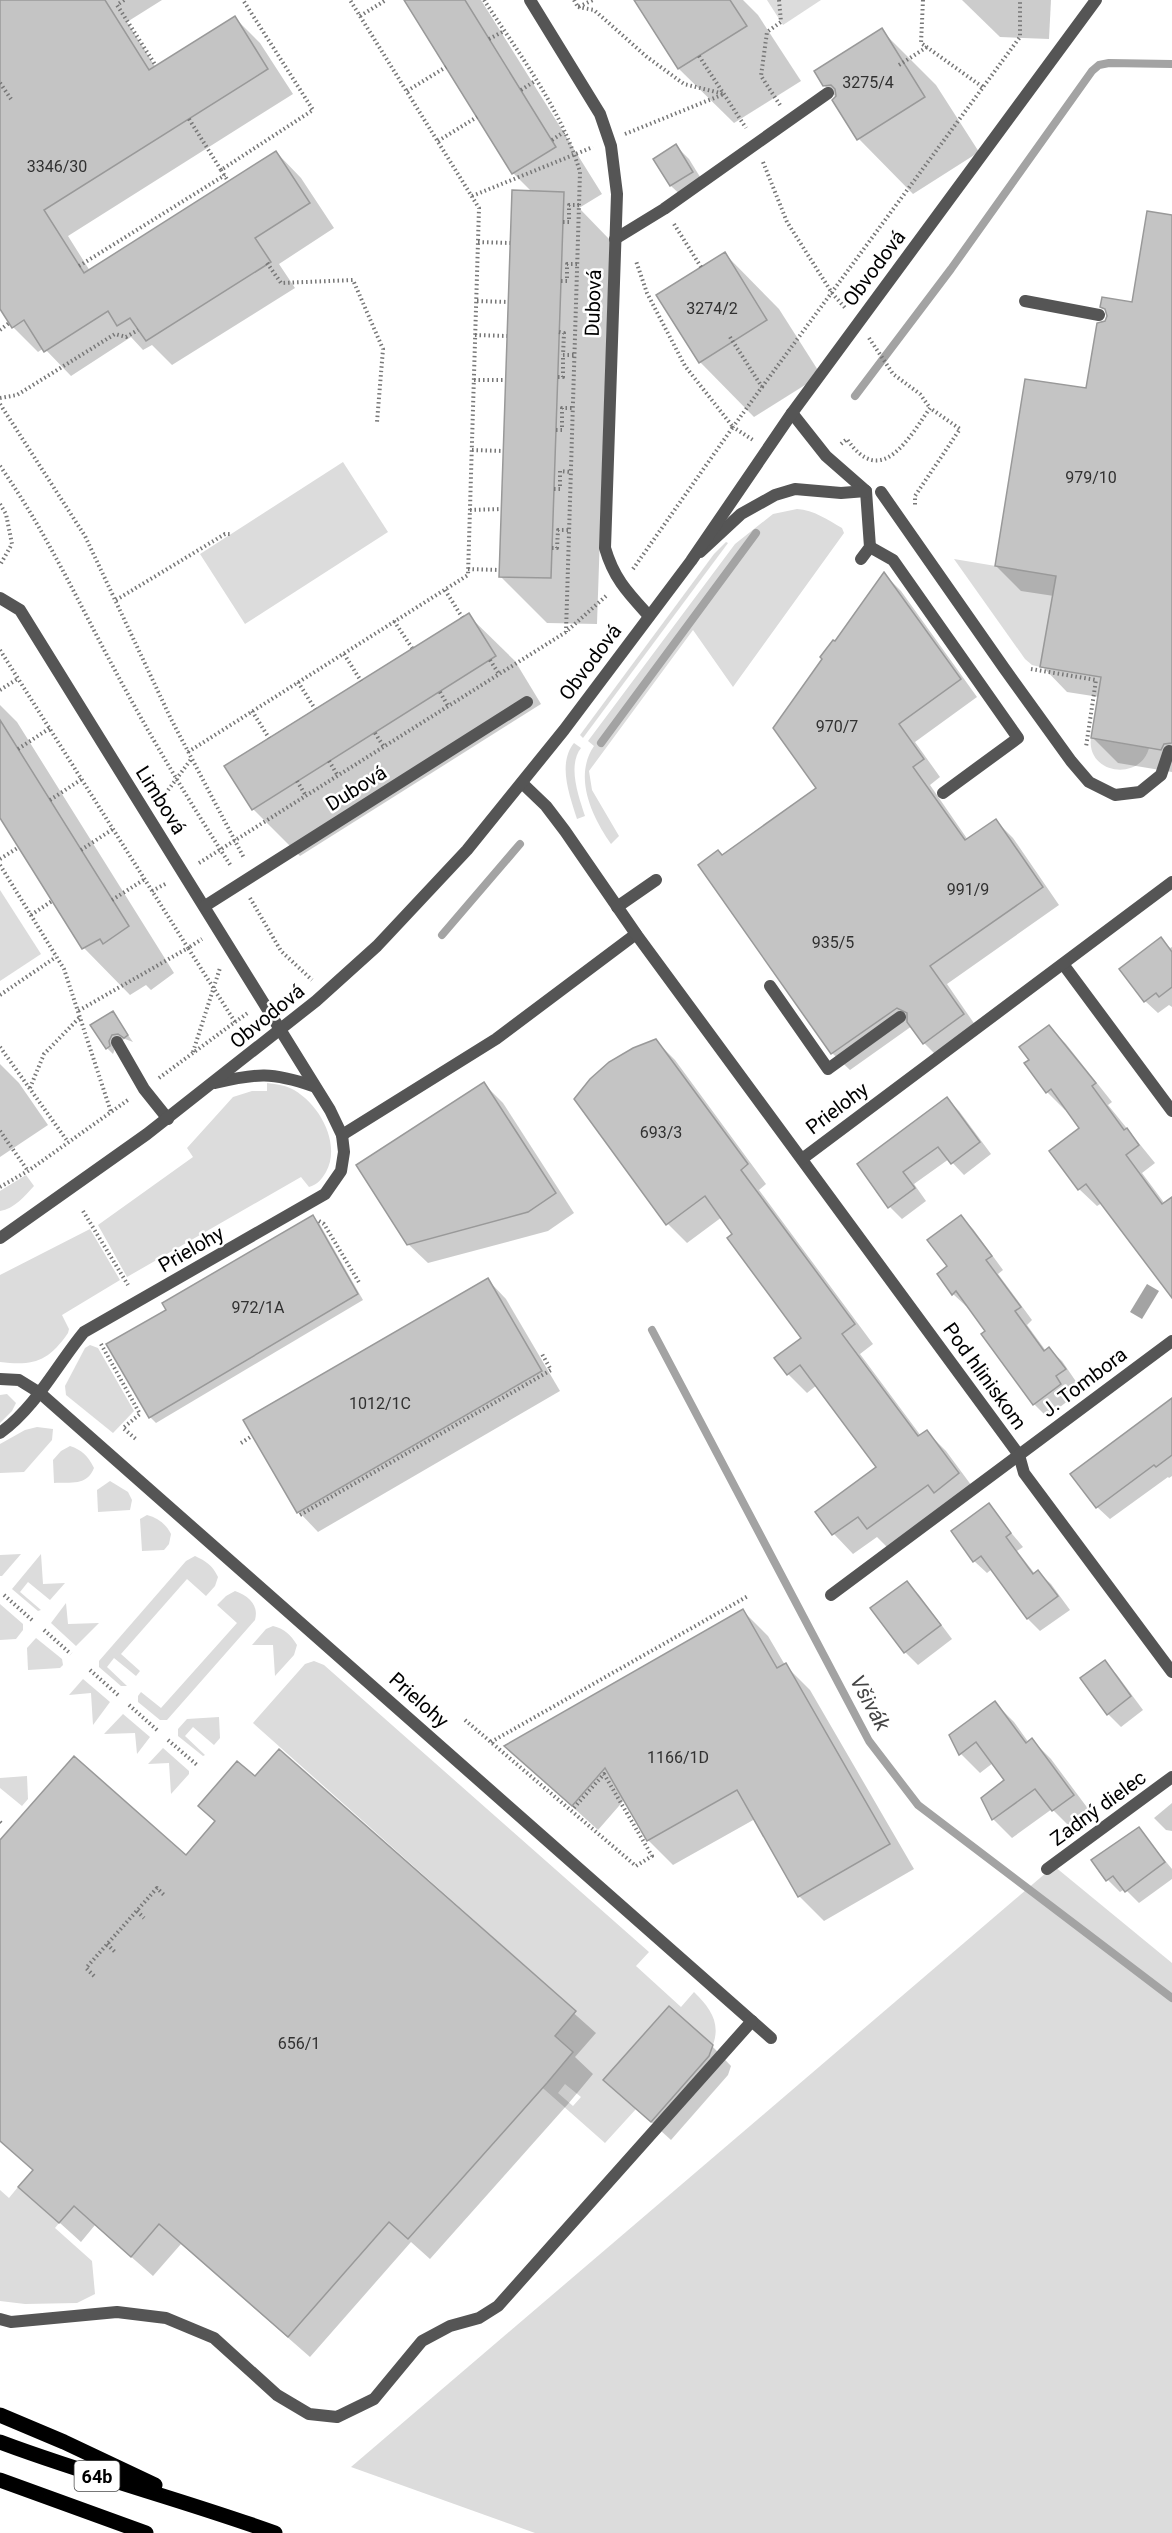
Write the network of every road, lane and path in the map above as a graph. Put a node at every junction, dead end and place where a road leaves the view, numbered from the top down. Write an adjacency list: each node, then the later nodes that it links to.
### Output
1 (124, 0): 20 (path)
2 (243, 0): 37 (path)
3 (351, 0): 14 (path)
4 (386, 0): 14 (path)
5 (484, 0): 15 (path)
6 (530, 0): 44 (street, Dubová)
7 (574, 0): 13 (path)
8 (593, 0): 13 (path)
9 (778, 0): 32 (path)
10 (923, 0): 17 (path)
11 (1020, 0): 24 (path)
12 (1096, 0): 57 (street, Obvodová)
13 (578, 7): 28 (path)
14 (360, 16): 26 (path)
15 (504, 31): 16 (path); 22 (path)
16 (489, 39)
17 (927, 48): 19 (path); 24 (path)
18 (699, 56): 28 (path)
19 (898, 65)
20 (156, 66)
21 (446, 67): 26 (path)
22 (536, 81): 25 (path); 33 (path)
23 (0, 83): 29 (path)
24 (984, 88): 52 (path)
25 (521, 90)
26 (407, 91): 35 (path)
27 (828, 93): 32 (street)
28 (724, 94): 36 (path)
29 (11, 99)
30 (477, 117): 35 (path)
31 (189, 119): 37 (path)
32 (790, 120): 36 (street)
33 (564, 132): 34 (path); 40 (path)
34 (552, 140)
35 (438, 141): 45 (path)
36 (756, 144): 41 (street); 52 (path)
37 (221, 170): 38 (path)
38 (225, 175): 39 (path); 49 (path)
39 (228, 181)
40 (580, 205): 42 (path); 48 (path)
41 (664, 208): 43 (street); 50 (path)
42 (563, 222)
43 (627, 232): 44 (street); 100 (path)
44 (615, 239): 105 (street, Dubová)
45 (478, 242): 46 (path); 53 (path)
46 (510, 243)
47 (267, 263): 78 (path)
48 (579, 264): 51 (path); 67 (path)
49 (79, 266)
50 (701, 267)
51 (561, 281)
52 (832, 293): 57 (path); 71 (path)
53 (477, 301): 54 (path); 62 (path)
54 (508, 302)
55 (1025, 302): 56 (street)
56 (1099, 315)
57 (858, 323): 75 (path); 76 (street, Obvodová)
58 (9, 324): 59 (path)
59 (0, 330)
60 (138, 330): 72 (path)
61 (559, 332): 66 (path)
62 (475, 335): 63 (path); 69 (path)
63 (507, 336)
64 (730, 337): 65 (path)
65 (740, 352)
66 (563, 355): 67 (path); 68 (path)
67 (575, 355): 74 (path)
68 (558, 377)
69 (474, 380): 70 (path); 80 (path)
70 (506, 380)
71 (762, 387)
72 (0, 398)
73 (0, 404): 104 (path)
74 (574, 408): 79 (path); 83 (path)
75 (930, 408)
76 (792, 412): 85 (street); 96 (street, Obvodová)
77 (945, 419): 90 (path)
78 (377, 422)
79 (556, 430)
80 (472, 450): 81 (path); 88 (path)
81 (503, 451)
82 (0, 466): 136 (path)
83 (571, 472): 84 (path); 91 (path)
84 (554, 489)
85 (866, 491): 93 (street); 96 (street)
86 (881, 492): 130 (street)
87 (0, 504): 97 (path)
88 (470, 510): 89 (path); 98 (path)
89 (501, 510)
90 (917, 514)
91 (569, 530): 94 (path); 108 (path)
92 (231, 534): 104 (path)
93 (870, 547): 95 (street); 139 (street)
94 (552, 548)
95 (861, 559)
96 (691, 561): 105 (street, Obvodová)
97 (0, 565)
98 (468, 569): 99 (path); 101 (path)
99 (499, 570)
100 (631, 572)
101 (445, 590): 106 (path); 107 (path)
102 (606, 596): 108 (path)
103 (0, 598): 142 (street, Limbová)
104 (116, 600): 131 (path)
105 (649, 616): 138 (street, Obvodová)
106 (462, 617)
107 (394, 621): 109 (path); 111 (path)
108 (566, 632): 114 (path)
109 (412, 648)
110 (0, 650): 115 (path)
111 (344, 654): 116 (path); 117 (path)
112 (490, 660): 114 (path)
113 (1025, 665): 129 (path)
114 (499, 674): 121 (path)
115 (19, 678): 118 (path); 124 (path)
116 (361, 681)
117 (298, 682): 122 (path); 123 (path)
118 (0, 690)
119 (440, 692): 121 (path)
120 (527, 702): 151 (street, Dubová)
121 (448, 706): 127 (path)
122 (315, 709)
123 (252, 711): 126 (path); 131 (path)
124 (50, 728): 128 (path); 135 (path)
125 (375, 732): 127 (path)
126 (269, 738)
127 (384, 747): 134 (path)
128 (18, 749)
129 (1086, 751)
130 (1169, 751)
131 (188, 752): 132 (path)
132 (192, 758): 136 (path); 144 (path)
133 (329, 761): 134 (path)
134 (338, 776): 140 (path)
135 (82, 779): 141 (path); 143 (path)
136 (178, 779): 142 (path); 147 (path)
137 (297, 781): 140 (path)
138 (522, 783): 160 (street, Prielohy); 167 (street, Obvodová)
139 (943, 792)
140 (306, 796): 144 (path)
141 (50, 800)
142 (148, 816): 150 (street, Limbová)
143 (113, 829): 146 (path); 152 (path)
144 (235, 842): 147 (path); 151 (path)
145 (18, 847): 148 (path)
146 (81, 850)
147 (220, 850): 150 (path); 155 (path)
148 (0, 859)
149 (0, 866): 161 (path)
150 (184, 873): 156 (path); 159 (street, Limbová)
151 (254, 875): 155 (street, Dubová)
152 (145, 879): 156 (path); 157 (path)
153 (656, 880): 160 (street)
154 (1172, 882): 165 (street, Prielohy)
155 (241, 883): 159 (street, Dubová); 167 (path)
156 (152, 891): 169 (path)
157 (112, 900)
158 (52, 901): 161 (path)
159 (205, 906): 172 (street, Limbová)
160 (617, 907): 162 (street, Prielohy)
161 (31, 915): 163 (path)
162 (636, 934): 183 (street); 185 (street, Prielohy)
163 (56, 957): 168 (path); 169 (path)
164 (224, 959): 175 (path)
165 (1063, 964): 179 (street); 185 (street, Prielohy)
166 (770, 986): 171 (street)
167 (326, 992): 172 (street, Obvodová)
168 (0, 995)
169 (78, 1011): 170 (path)
170 (80, 1017): 178 (path); 180 (path)
171 (900, 1017)
172 (280, 1030): 176 (street, Obvodová); 177 (street, Prielohy)
173 (117, 1042): 181 (street)
174 (0, 1047): 178 (path)
175 (193, 1053)
176 (215, 1083): 177 (street); 181 (street, Obvodová)
177 (313, 1086): 183 (street, Prielohy)
178 (30, 1089): 184 (path)
179 (1172, 1111)
180 (111, 1112)
181 (168, 1119): 189 (street, Obvodová)
182 (0, 1131): 186 (path)
183 (342, 1136): 196 (street, Prielohy)
184 (68, 1142)
185 (802, 1159): 201 (street, Pod hliniskom)
186 (28, 1171)
187 (83, 1211): 191 (path)
188 (318, 1220): 190 (path)
189 (0, 1238)
190 (360, 1284)
191 (131, 1291)
192 (111, 1338): 199 (path)
193 (1172, 1341): 201 (street, J. Tombora)
194 (542, 1354): 202 (path)
195 (0, 1379): 196 (street, Prielohy)
196 (40, 1393): 197 (street); 227 (street, Prielohy)
197 (0, 1433)
198 (252, 1436): 200 (path)
199 (137, 1440)
200 (240, 1443)
201 (1019, 1455): 204 (street, Pod hliniskom); 210 (street)
202 (300, 1515)
203 (4, 1595): 206 (path)
204 (831, 1595)
205 (748, 1596): 216 (path)
206 (32, 1620)
207 (44, 1630): 208 (path)
208 (71, 1654)
209 (90, 1670): 211 (path)
210 (1172, 1672)
211 (118, 1695)
212 (129, 1705): 214 (path)
213 (465, 1720): 216 (path)
214 (157, 1730)
215 (168, 1740): 217 (path)
216 (491, 1742): 219 (path)
217 (197, 1765)
218 (1172, 1777): 220 (street, Zadný dielec)
219 (572, 1810): 219 (path)
220 (1047, 1869)
221 (164, 1895): 222 (path)
222 (137, 1911): 223 (path); 224 (path)
223 (144, 1918)
224 (107, 1944): 225 (path); 226 (path)
225 (115, 1952)
226 (94, 1976)
227 (752, 2021): 228 (street, Prielohy); 229 (street)
228 (771, 2038)
229 (0, 2319)
230 (0, 2415): 233 (main road)
231 (0, 2442): 233 (main road, 64b)
232 (0, 2480): 234 (main road, 64b)
233 (195, 2505): 235 (main road, 64b)
234 (146, 2533)
235 (274, 2533)

